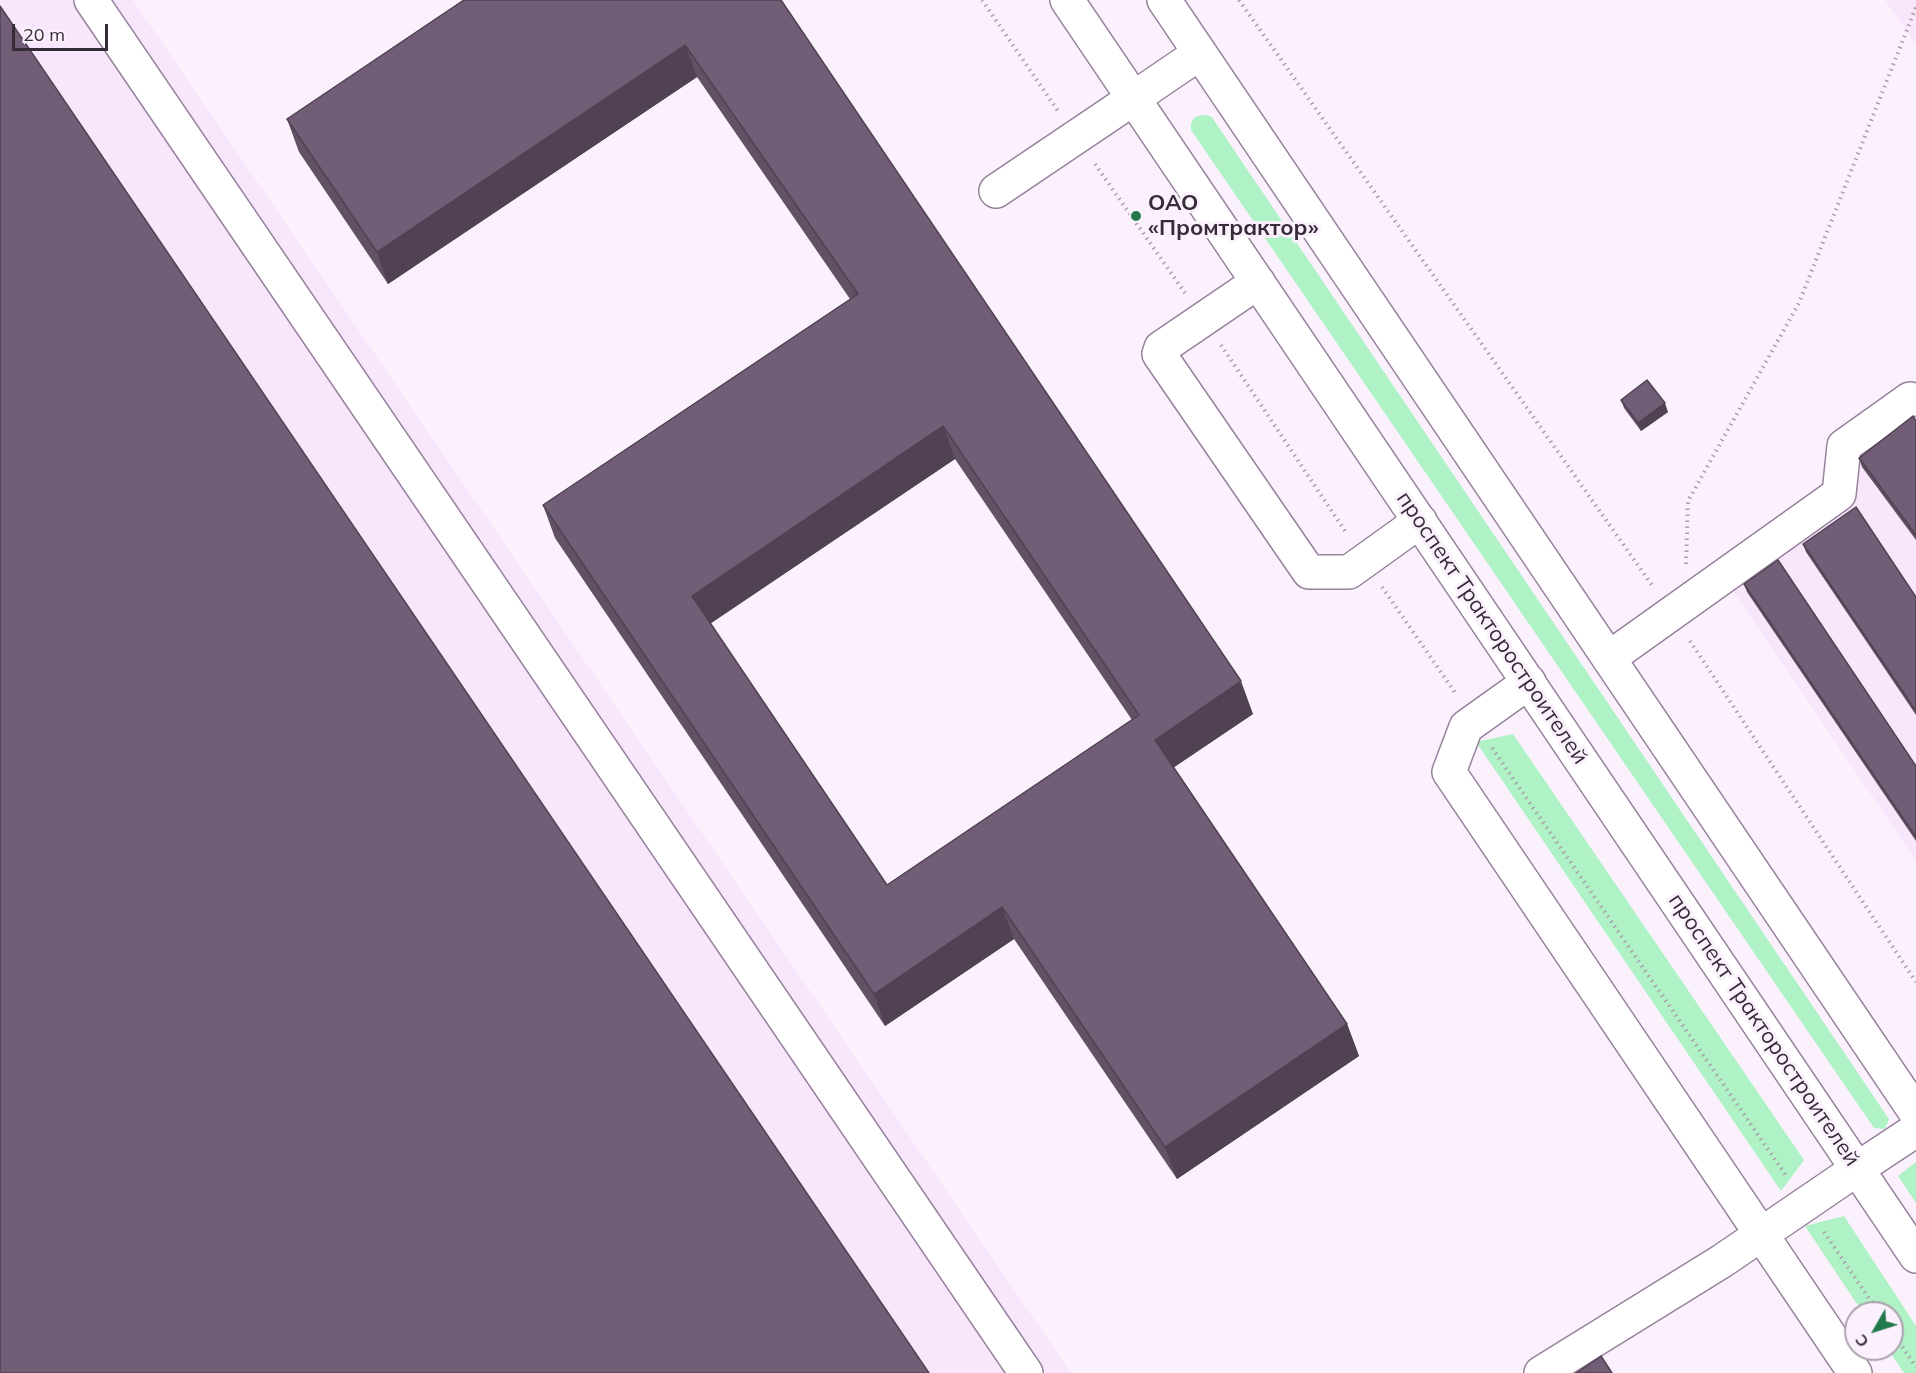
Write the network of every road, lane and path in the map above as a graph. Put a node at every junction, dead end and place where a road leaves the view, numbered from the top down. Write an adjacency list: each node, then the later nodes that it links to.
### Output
1 (91, 0): 35 (main road)
2 (982, 0): 9 (path)
3 (1067, 0): 8 (main road, проспект Тракторостроителей)
4 (1164, 0): 7 (main road)
5 (1239, 0): 19 (path)
6 (1916, 7): 19 (path)
7 (1200, 53): 8 (main road); 20 (main road)
8 (1134, 98): 11 (main road); 12 (main road, проспект Тракторостроителей)
9 (1062, 116)
10 (1094, 162): 13 (path)
11 (996, 191)
12 (1258, 282): 16 (main road, проспект Тракторостроителей); 16 (main road)
13 (1187, 296)
14 (1216, 339): 17 (path)
15 (1910, 399): 19 (main road)
16 (1420, 521): 21 (main road, проспект Тракторостроителей)
17 (1347, 535)
18 (1381, 585): 22 (path)
19 (1678, 609): 20 (main road); 24 (path)
20 (1609, 658): 25 (main road)
21 (1529, 682): 27 (main road, проспект Тракторостроителей); 30 (main road)
22 (1457, 696)
23 (1490, 744): 28 (path)
24 (1916, 982)
25 (1916, 1113)
26 (1916, 1131): 27 (main road)
27 (1857, 1169): 30 (main road); 31 (main road, проспект Тракторостроителей)
28 (1789, 1181)
29 (1820, 1227): 32 (path)
30 (1761, 1235): 36 (main road); 37 (main road)
31 (1916, 1256)
32 (1871, 1301)
33 (1904, 1350): 34 (path)
34 (1916, 1367)
35 (1026, 1373)
36 (1541, 1373)
37 (1855, 1373)

